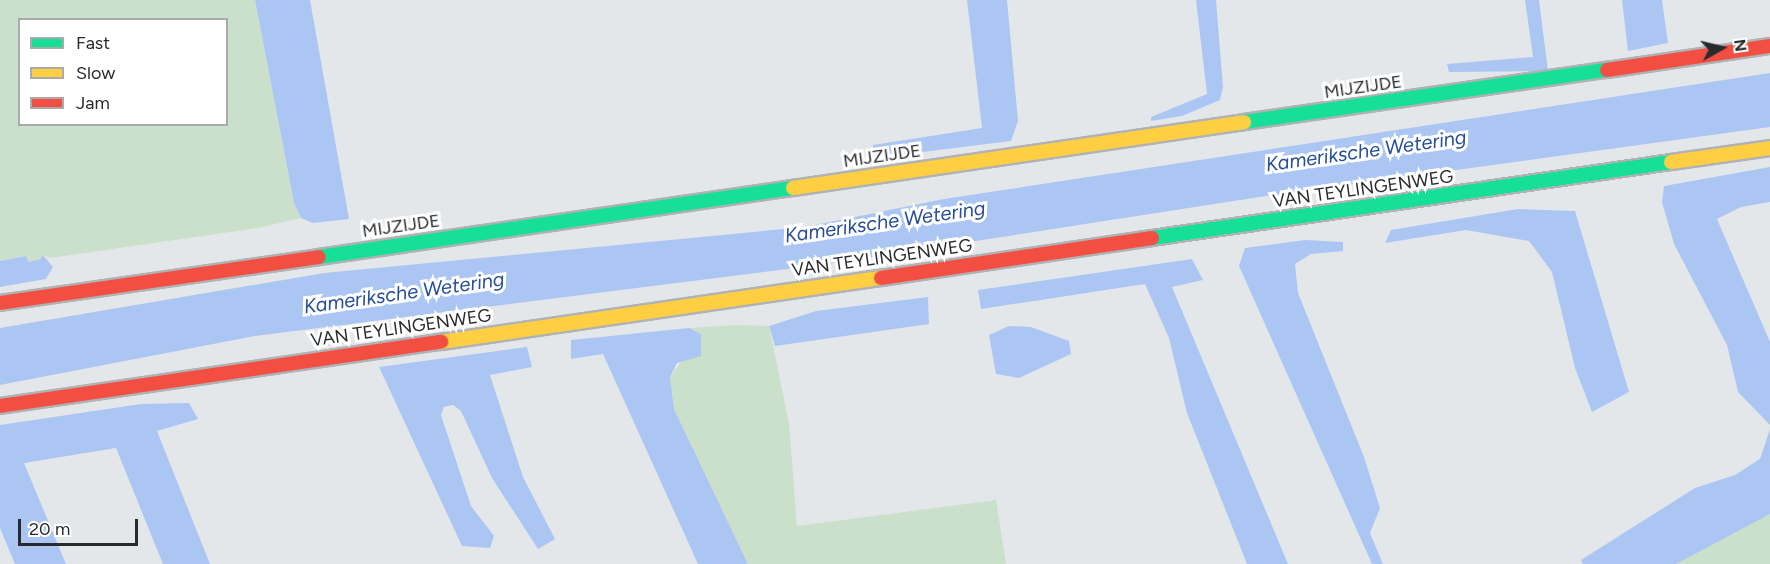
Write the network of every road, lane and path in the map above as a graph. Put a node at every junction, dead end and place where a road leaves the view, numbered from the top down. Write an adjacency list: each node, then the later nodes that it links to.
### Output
1 (1770, 46): 3 (street, MIJZIJDE)
2 (1770, 148): 4 (street, VAN TEYLINGENWEG)
3 (0, 303)
4 (0, 406)

